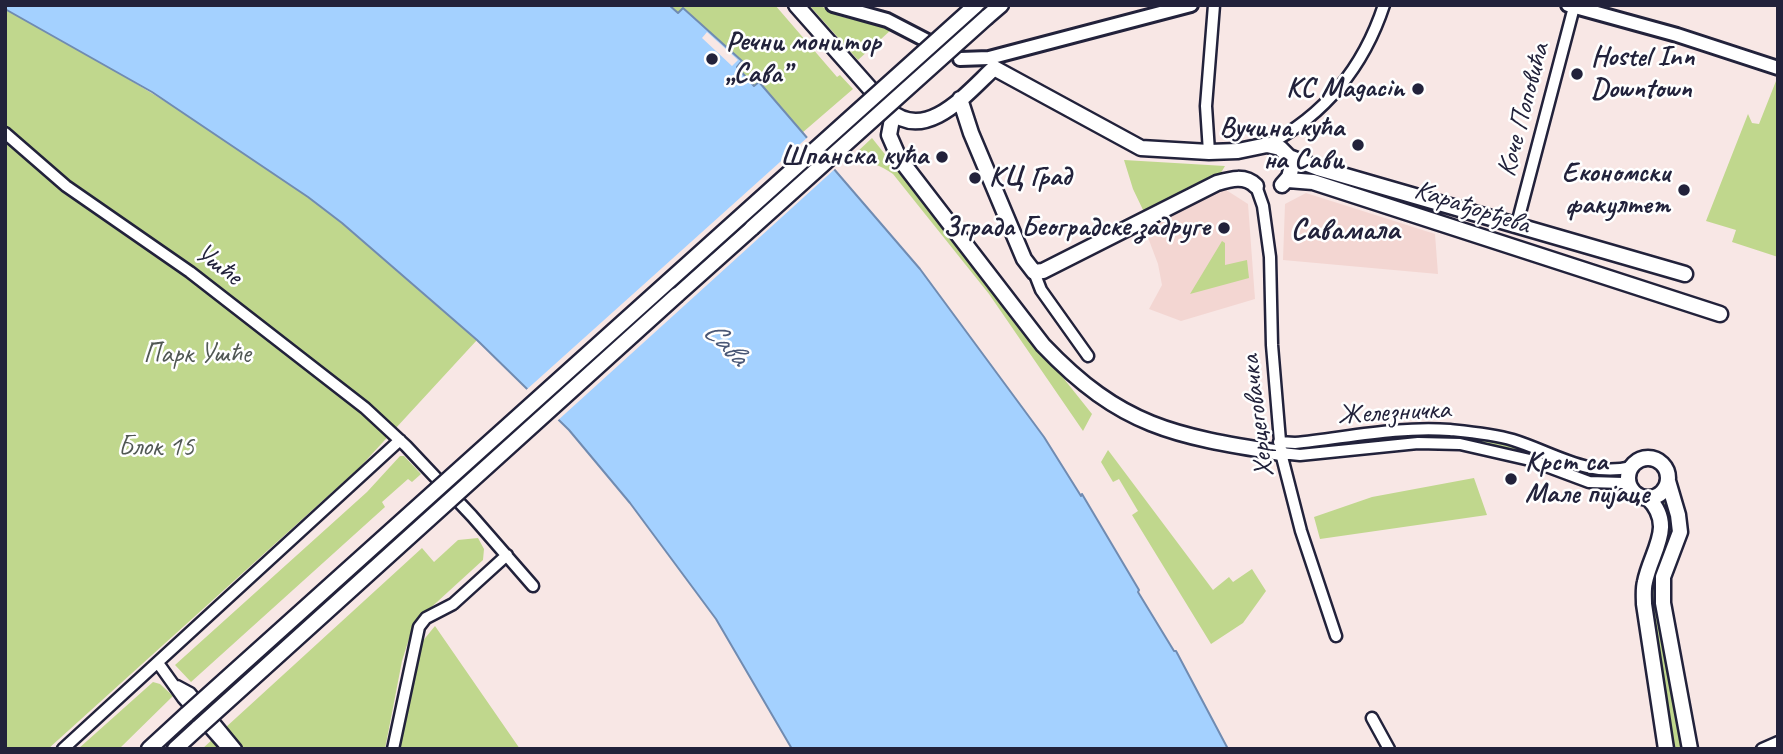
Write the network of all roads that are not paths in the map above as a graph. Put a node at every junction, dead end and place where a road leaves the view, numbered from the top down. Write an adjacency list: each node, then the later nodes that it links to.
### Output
1 (796, 5): 14 (main road)
2 (832, 5): 10 (street)
3 (976, 5): 39 (main road, bridge)
4 (1001, 5): 40 (main road, bridge)
5 (1191, 5): 9 (street)
6 (1214, 5): 17 (street)
7 (1384, 5): 16 (street)
8 (1571, 6): 11 (street); 20 (street, Коче Поповића)
9 (1017, 51): 10 (street); 12 (street)
10 (960, 59): 12 (street)
11 (1778, 68)
12 (991, 71): 13 (main road); 17 (main road)
13 (960, 99): 14 (main road); 21 (main road)
14 (893, 114): 26 (main road)
15 (5, 133): 25 (street, Ушће)
16 (1262, 146): 17 (main road); 18 (main road, Карађорђева)
17 (1209, 152)
18 (1289, 157): 20 (main road, Карађорђева); 23 (main road, Карађорђева)
19 (1253, 183): 21 (main road); 26 (street, Херцеговачка)
20 (1517, 225): 22 (main road, Карађорђева)
21 (1034, 272): 24 (street)
22 (1685, 274)
23 (1720, 313)
24 (1088, 356)
25 (400, 440): 31 (street, Ушће); 34 (street)
26 (1280, 448): 27 (street, Железничка); 29 (street, Железничка); 33 (street, Херцеговачка)
27 (1631, 467): 28 (main road); 29 (main road)
28 (1668, 481): 30 (main road); 46 (main road)
29 (1630, 486): 30 (main road)
30 (1648, 498): 45 (main road)
31 (507, 555): 32 (street, Ушће); 43 (street)
32 (533, 586)
33 (1336, 636)
34 (158, 663): 35 (street); 38 (street)
35 (176, 686): 41 (street); 42 (street)
36 (1372, 718): 44 (street)
37 (1778, 742): 47 (street)
38 (63, 749)
39 (149, 749)
40 (175, 749)
41 (228, 749)
42 (236, 749)
43 (393, 749)
44 (1389, 749)
45 (1666, 749)
46 (1690, 749)
47 (1762, 749)

